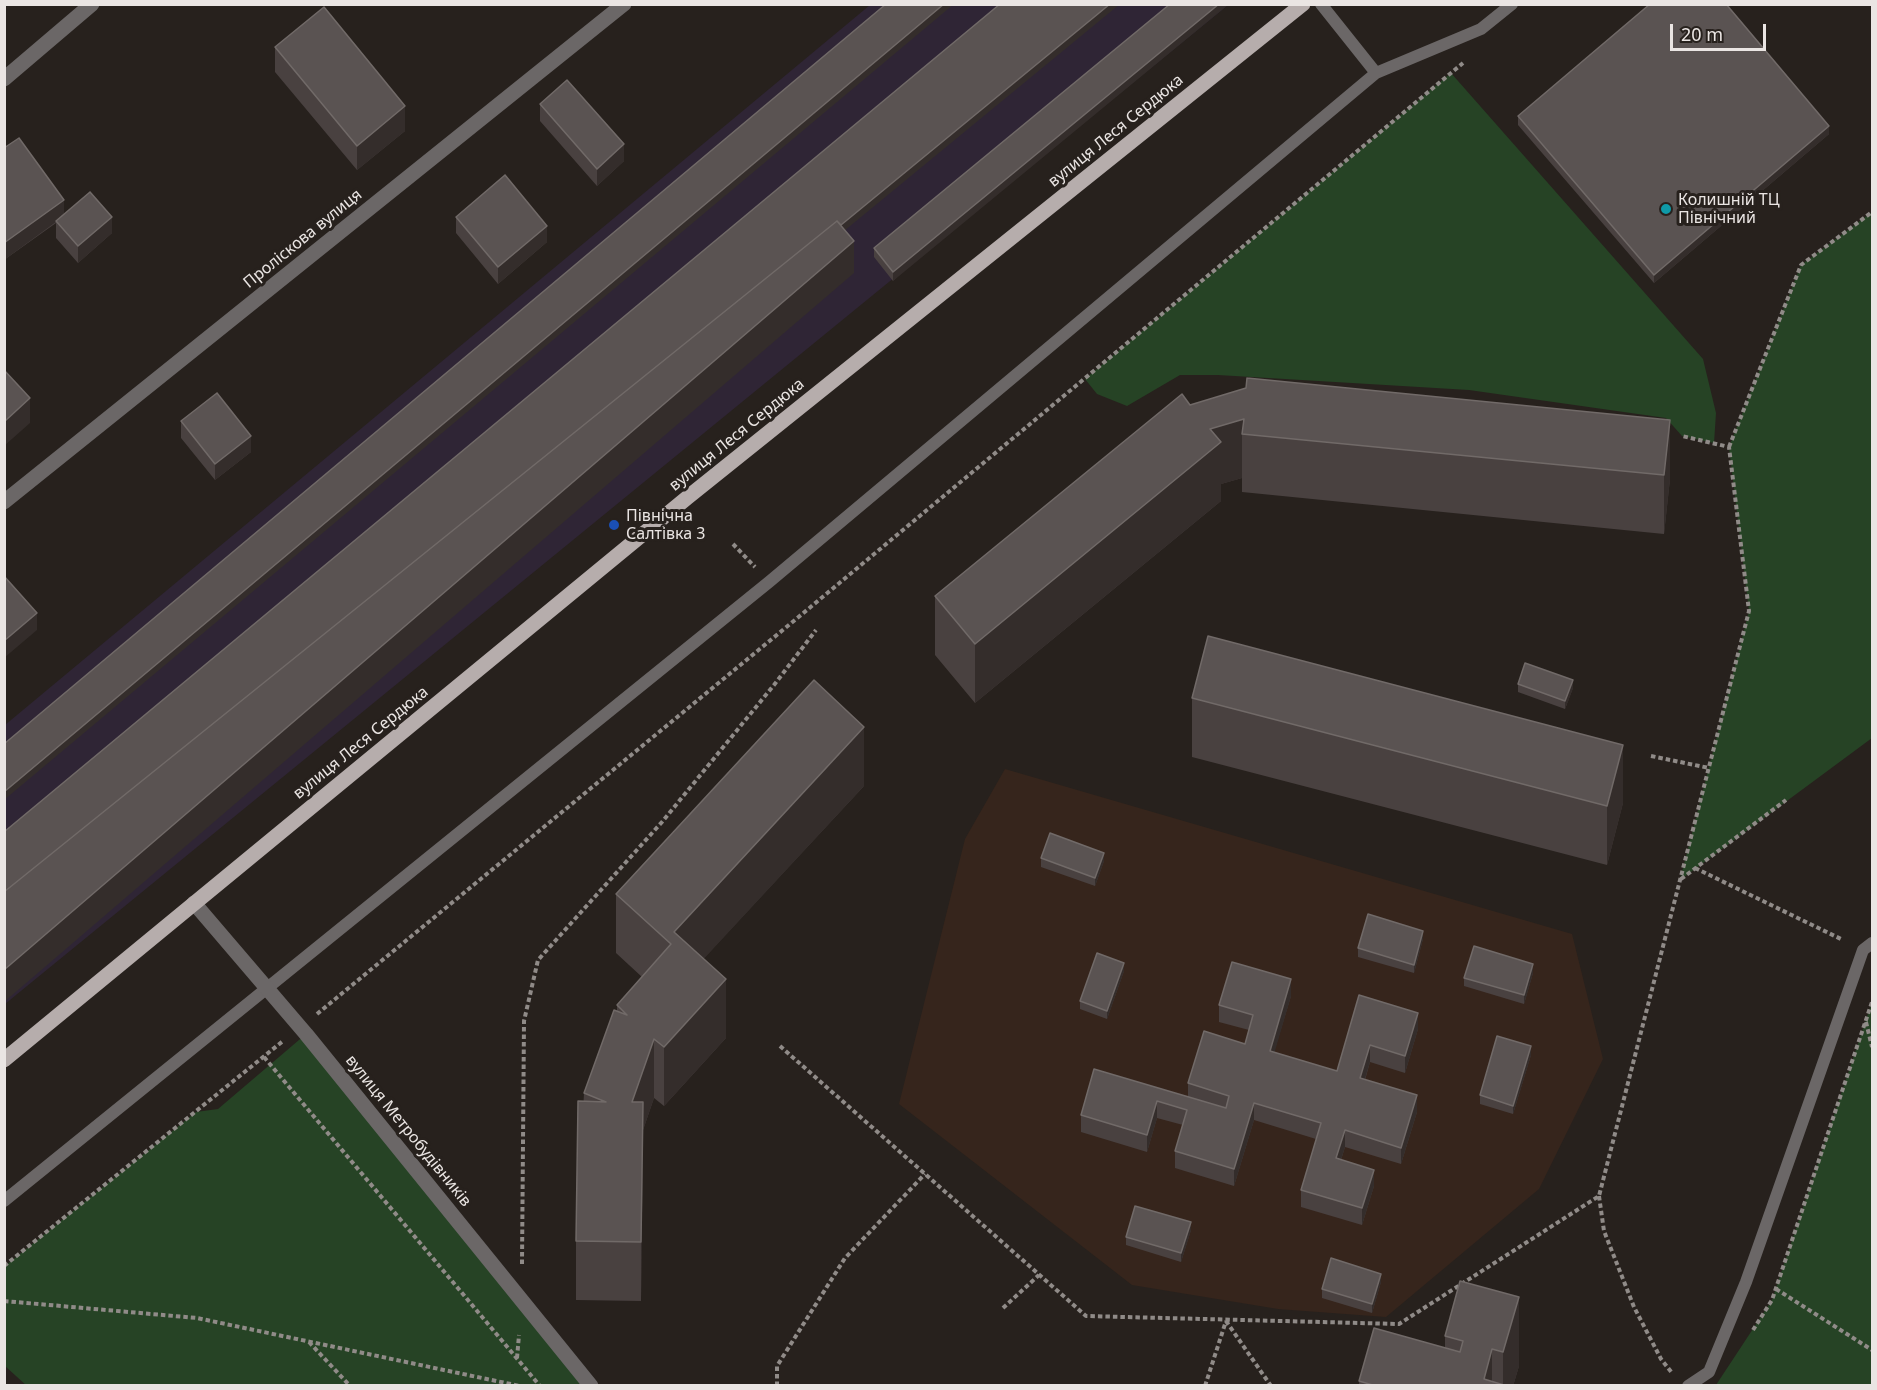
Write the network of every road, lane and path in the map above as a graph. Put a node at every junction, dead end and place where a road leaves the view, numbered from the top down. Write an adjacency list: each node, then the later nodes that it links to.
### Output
1 (92, 4): 8 (street)
2 (624, 4): 12 (street, Проліскова вулиця)
3 (1303, 4): 21 (main road, вулиця Леся Сердюка)
4 (1321, 4): 7 (lane)
5 (1512, 4): 7 (lane)
6 (1469, 58): 26 (path)
7 (1376, 73): 23 (lane)
8 (4, 79)
9 (1872, 212): 11 (path)
10 (1682, 436): 11 (path)
11 (1729, 447): 17 (path)
12 (4, 502)
13 (733, 544): 14 (path)
14 (761, 572)
15 (816, 630): 37 (path)
16 (1651, 756): 17 (path)
17 (1709, 768): 20 (path)
18 (1786, 800): 19 (path)
19 (1695, 868): 20 (path); 22 (path)
20 (1680, 880): 32 (path)
21 (194, 903): 23 (street, вулиця Метробудівників); 30 (main road, вулиця Леся Сердюка)
22 (1868, 946): 53 (lane)
23 (266, 989): 26 (street, вулиця Метробудівників); 33 (lane)
24 (1872, 1002): 25 (path)
25 (1866, 1022): 28 (path); 36 (path)
26 (300, 1027): 29 (path); 37 (street, вулиця Метробудівників)
27 (780, 1046): 31 (path)
28 (1872, 1047)
29 (264, 1057): 34 (path); 44 (path)
30 (4, 1060)
31 (925, 1174): 35 (path); 50 (path)
32 (1599, 1196): 40 (path); 45 (path)
33 (4, 1201)
34 (4, 1266)
35 (1039, 1275): 39 (path); 40 (path)
36 (1776, 1289): 41 (path); 43 (path)
37 (522, 1300): 44 (path); 49 (street, вулиця Метробудівників)
38 (4, 1301): 42 (path)
39 (1003, 1308)
40 (1226, 1321): 51 (path); 52 (path)
41 (1747, 1338)
42 (309, 1342): 46 (path); 47 (path)
43 (1872, 1350)
44 (517, 1358): 48 (path)
45 (1675, 1377)
46 (350, 1386)
47 (520, 1386)
48 (540, 1386)
49 (591, 1386)
50 (777, 1386)
51 (1205, 1386)
52 (1271, 1386)
53 (1688, 1386)

